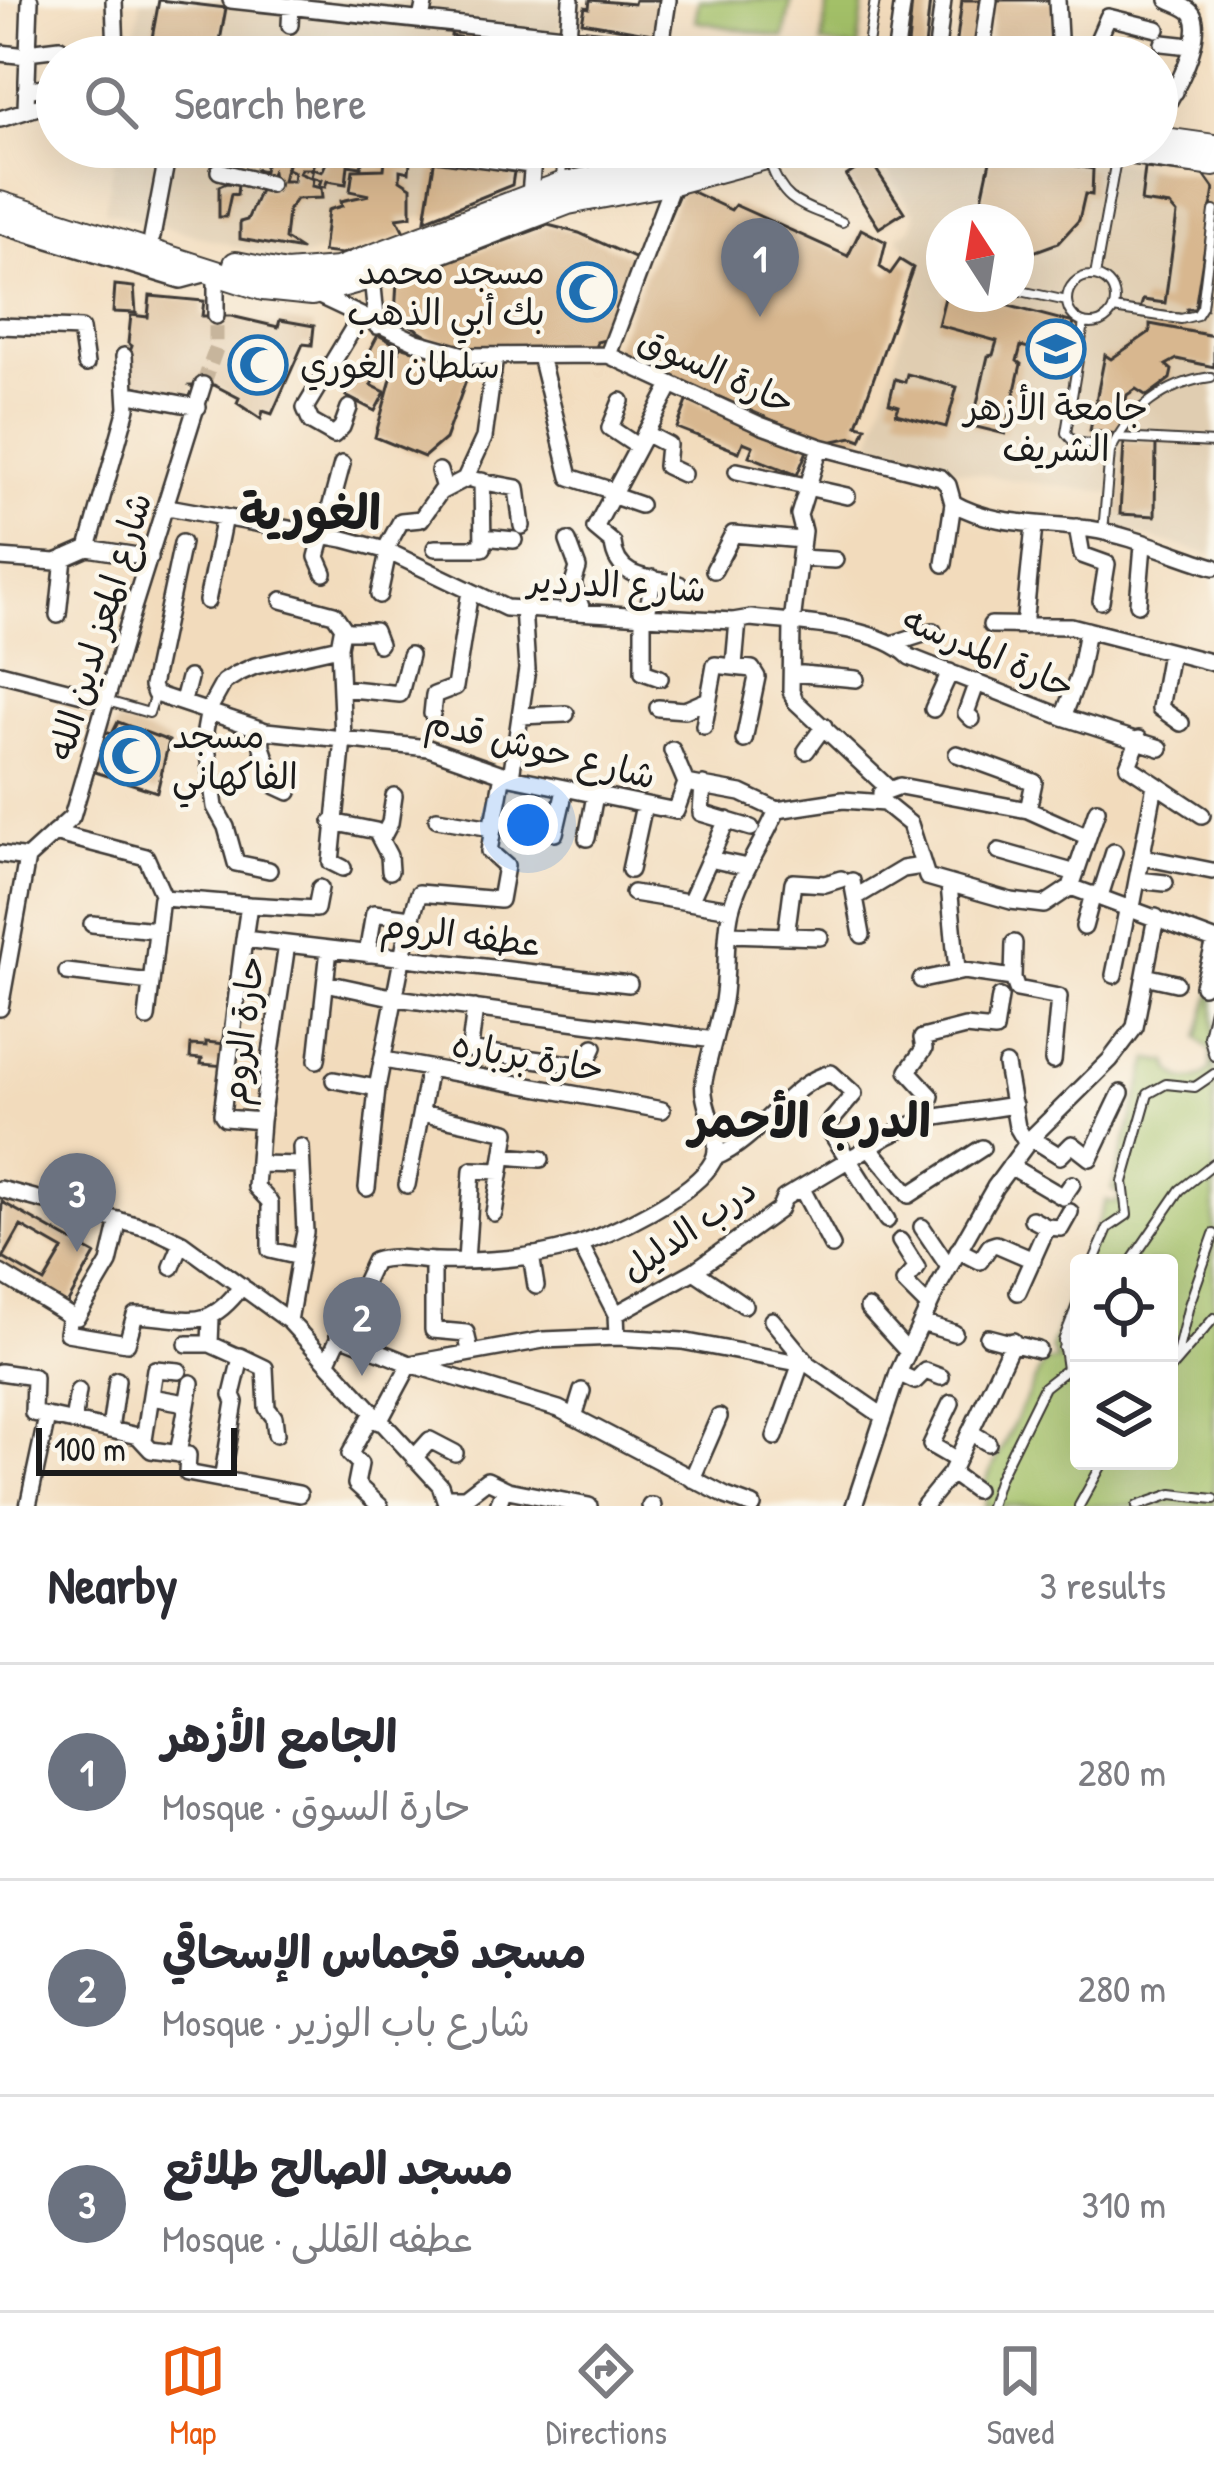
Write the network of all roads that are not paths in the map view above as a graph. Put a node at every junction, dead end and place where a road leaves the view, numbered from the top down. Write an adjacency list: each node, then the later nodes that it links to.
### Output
1 (30, 0): 30 (street)
2 (114, 0): 16 (street)
3 (236, 0): 13 (street)
4 (425, 0): 14 (street)
5 (571, 0): 17 (street)
6 (668, 0): 18 (street)
7 (875, 0): 19 (lane)
8 (903, 0): 20 (street)
9 (943, 0): 21 (street)
10 (989, 0): 22 (street)
11 (1057, 0): 23 (street)
12 (1168, 0): 27 (street)
13 (285, 4): 14 (street); 15 (street)
14 (421, 19): 17 (street)
15 (290, 25)
16 (115, 36)
17 (568, 36)
18 (669, 36)
19 (869, 36)
20 (899, 36)
21 (939, 36)
22 (984, 36)
23 (1059, 36)
24 (1100, 36): 25 (street)
25 (1160, 36)
26 (1178, 42): 27 (street)
27 (1190, 46): 31 (street)
28 (0, 52): 30 (street)
29 (36, 52): 30 (street)
30 (27, 54): 33 (street)
31 (1178, 86)
32 (36, 88): 33 (street)
33 (26, 90): 35 (street)
34 (36, 106): 35 (street)
35 (26, 108): 36 (street)
36 (0, 119)
37 (1178, 142): 38 (main road)
38 (1214, 147)
39 (1178, 159): 40 (main road)
40 (1214, 164)
41 (166, 168): 56 (street)
42 (531, 168): 51 (street)
43 (652, 168): 51 (main road)
44 (724, 168): 48 (main road)
45 (772, 168): 55 (lane)
46 (1105, 168): 58 (lane)
47 (219, 171): 49 (street)
48 (673, 182): 59 (main road); 69 (street)
49 (269, 184)
50 (0, 191): 56 (main road)
51 (530, 195): 56 (main road)
52 (0, 204): 57 (main road)
53 (1214, 211): 63 (lane)
54 (0, 222): 57 (main road)
55 (842, 222)
56 (152, 237)
57 (212, 272): 60 (main road); 64 (street)
58 (1094, 276): 62 (lane); 63 (lane)
59 (372, 277): 60 (main road); 68 (street)
60 (312, 293): 65 (street, حارة السوق)
61 (1034, 294): 62 (lane)
62 (1066, 302): 66 (lane)
63 (1113, 310): 66 (lane)
64 (217, 316)
65 (360, 317): 68 (street, حارة السوق); 85 (street)
66 (1084, 323): 82 (lane)
67 (0, 326): 73 (street)
68 (377, 326): 72 (street, حارة السوق)
69 (608, 355): 71 (street, حارة السوق); 76 (street, حارة السوق)
70 (124, 356): 107 (street)
71 (540, 356): 72 (street, حارة السوق); 92 (street)
72 (495, 357): 89 (street)
73 (86, 364)
74 (1211, 377): 82 (lane)
75 (203, 385): 79 (street, شارع المعز لدين الله)
76 (671, 385): 81 (street); 84 (street, حارة السوق)
77 (135, 395): 79 (street)
78 (622, 400): 81 (street)
79 (198, 407): 96 (street, شارع المعز لدين الله)
80 (349, 408): 85 (street)
81 (641, 440): 88 (street); 92 (street)
82 (1114, 443): 83 (lane); 100 (lane)
83 (1214, 443)
84 (820, 447): 90 (street); 94 (street, حارة السوق)
85 (340, 450): 101 (street)
86 (439, 471): 91 (street)
87 (737, 471): 90 (street)
88 (683, 474)
89 (474, 480): 91 (street); 102 (street); 102 (street)
90 (804, 486): 93 (street); 103 (street)
91 (444, 489): 109 (street)
92 (612, 493): 95 (street); 119 (street)
93 (847, 496)
94 (953, 503): 98 (street); 115 (street)
95 (640, 505)
96 (168, 507): 97 (street, شارع الدردير); 112 (street, شارع المعز لدين الله)
97 (224, 518): 101 (street, شارع الدردير); 124 (street)
98 (1034, 526): 99 (street); 134 (street)
99 (1077, 527): 100 (street); 125 (street)
100 (1103, 532): 106 (street)
101 (322, 535): 109 (street, شارع الدردير); 118 (street)
102 (484, 536): 108 (street)
103 (802, 539): 113 (street); 117 (street)
104 (568, 541): 128 (street)
105 (182, 543): 153 (street)
106 (1143, 545): 116 (street); 126 (street)
107 (88, 548): 111 (street); 112 (street)
108 (435, 548)
109 (386, 551): 121 (street, شارع الدردير); 122 (street)
110 (0, 558): 111 (street)
111 (64, 558): 130 (street)
112 (150, 558): 154 (street, شارع المعز لدين الله)
113 (800, 558): 114 (street); 132 (street)
114 (835, 560)
115 (944, 564)
116 (1214, 567)
117 (715, 570)
118 (324, 573)
119 (653, 578): 120 (street); 129 (street)
120 (679, 584)
121 (470, 591): 127 (street, شارع الدردير); 160 (street)
122 (380, 595)
123 (282, 600): 135 (street)
124 (207, 601)
125 (1101, 601)
126 (1138, 604)
127 (523, 608): 128 (street, شارع الدردير); 162 (street)
128 (582, 610): 129 (street, شارع الدردير)
129 (645, 615): 131 (street, شارع الدردير); 149 (street)
130 (58, 616)
131 (738, 620): 132 (street, شارع الدردير); 144 (street)
132 (792, 622): 138 (street, حارة المدرسه); 147 (street)
133 (991, 626): 134 (street)
134 (1024, 626): 136 (street)
135 (345, 630): 139 (street); 140 (street)
136 (1088, 630): 141 (street); 163 (street)
137 (933, 632): 138 (street)
138 (895, 643): 145 (street, حارة المدرسه)
139 (379, 644)
140 (339, 647): 152 (street); 158 (street)
141 (1170, 653): 143 (street); 165 (street)
142 (410, 656): 152 (street)
143 (1214, 663)
144 (734, 664): 155 (street); 170 (street)
145 (950, 672): 151 (street, حارة المدرسه); 159 (street)
146 (0, 673): 154 (street)
147 (792, 674): 150 (street); 167 (street)
148 (189, 678): 156 (street)
149 (660, 678)
150 (856, 679)
151 (977, 682): 163 (street, حارة المدرسه); 164 (street)
152 (341, 688): 169 (street)
153 (155, 694): 154 (lane); 156 (street, شارع حوش قدم)
154 (106, 700): 195 (street, شارع المعز لدين الله)
155 (708, 700): 157 (street); 166 (street)
156 (183, 701): 158 (street, شارع حوش قدم)
157 (658, 708)
158 (209, 709): 168 (street, شارع حوش قدم); 209 (street)
159 (933, 709)
160 (432, 714)
161 (566, 714): 162 (street)
162 (520, 716): 176 (street)
163 (1063, 717): 171 (street, حارة المدرسه)
164 (972, 719)
165 (1181, 723)
166 (704, 725)
167 (824, 726): 174 (street); 181 (street)
168 (261, 729): 169 (street, شارع حوش قدم); 180 (street)
169 (343, 740): 176 (street, شارع حوش قدم); 191 (street)
170 (744, 740)
171 (1139, 740): 172 (street, حارة المدرسه); 178 (street)
172 (1160, 748)
173 (672, 750): 177 (street)
174 (806, 751)
175 (958, 754): 186 (street)
176 (507, 775): 179 (street, شارع حوش قدم); 192 (street)
177 (694, 784): 184 (street, شارع حوش قدم); 185 (street, شارع حوش قدم); 190 (street)
178 (1155, 784): 188 (street); 202 (street)
179 (565, 790): 182 (street, شارع حوش قدم); 196 (street)
180 (289, 792)
181 (882, 794): 185 (street, شارع حوش قدم); 186 (street, شارع حوش قدم); 206 (street)
182 (595, 795): 184 (street, شارع حوش قدم); 198 (street)
183 (394, 796): 199 (street)
184 (644, 805): 210 (street)
185 (777, 810): 207 (street)
186 (1028, 810): 197 (street, شارع حوش قدم)
187 (1097, 810): 197 (street)
188 (1202, 815)
189 (437, 819): 192 (street)
190 (727, 820): 194 (street); 205 (street)
191 (332, 822): 199 (street); 208 (street)
192 (493, 824): 193 (street); 227 (street)
193 (524, 825)
194 (751, 828)
195 (54, 833): 204 (street, شارع المعز لدين الله); 221 (street)
196 (555, 833)
197 (1086, 836): 213 (street)
198 (586, 838)
199 (381, 839): 211 (street)
200 (999, 851): 213 (street)
201 (1114, 852): 220 (street)
202 (1143, 856): 212 (street); 214 (street)
203 (1, 858): 204 (street)
204 (27, 858): 253 (street)
205 (709, 860): 207 (street); 222 (street)
206 (922, 866): 216 (street); 217 (street)
207 (747, 867): 225 (street)
208 (343, 868)
209 (269, 870)
210 (630, 870)
211 (390, 871)
212 (1212, 871)
213 (1073, 880): 216 (street); 220 (street)
214 (1138, 880): 215 (street); 224 (street)
215 (1165, 883)
216 (950, 884): 243 (street)
217 (850, 886): 232 (street); 233 (street)
218 (320, 888): 223 (street)
219 (633, 893): 222 (street)
220 (1096, 895): 224 (street); 229 (street)
221 (161, 897): 223 (street, حارة الروم); 230 (street)
222 (690, 902): 225 (street)
223 (249, 905): 235 (street, حارة الروم)
224 (1130, 907): 226 (street); 244 (street)
225 (731, 909): 231 (street)
226 (1156, 916): 237 (street); 245 (street)
227 (411, 920): 240 (street); 241 (street)
228 (92, 924): 230 (street)
229 (1084, 927)
230 (158, 930): 248 (street)
231 (728, 934): 233 (street); 260 (street)
232 (862, 935)
233 (786, 936): 234 (street)
234 (820, 937)
235 (244, 939): 238 (street, حارة الروم); 276 (street)
236 (1014, 943): 246 (street)
237 (1214, 943): 252 (street)
238 (287, 944): 239 (street, عطفه الروم); 276 (street, حارة الروم)
239 (329, 949): 240 (street, عطفه الروم); 249 (street)
240 (367, 953): 241 (street, عطفه الروم)
241 (404, 958): 251 (street, عطفه الروم); 255 (street)
242 (67, 972): 248 (street)
243 (960, 972): 246 (street); 247 (street)
244 (1114, 975)
245 (1145, 976): 250 (street); 277 (street)
246 (1012, 978): 265 (street)
247 (921, 980)
248 (151, 982): 259 (street)
249 (326, 983): 255 (street); 263 (street)
250 (1176, 983)
251 (628, 984)
252 (1203, 986)
253 (2, 987): 256 (street)
254 (1000, 997): 275 (street)
255 (396, 998): 257 (street); 264 (street)
256 (0, 1008)
257 (475, 1008): 260 (street); 261 (street)
258 (1214, 1009): 262 (lane)
259 (147, 1018)
260 (714, 1040): 280 (street)
261 (594, 1047)
262 (1214, 1056)
263 (317, 1060)
264 (384, 1060): 267 (street, حارة برباره); 270 (street)
265 (1053, 1061)
266 (1006, 1065): 272 (street)
267 (429, 1068): 273 (street, حارة برباره); 274 (street)
268 (1214, 1074): 305 (lane)
269 (334, 1080): 270 (street)
270 (377, 1088): 289 (street)
271 (1121, 1094): 277 (street)
272 (1014, 1106): 275 (street, درب الدليل); 277 (street)
273 (662, 1110)
274 (421, 1114): 283 (street); 288 (street)
275 (924, 1119): 278 (street, درب الدليل)
276 (260, 1120): 285 (street, حارة الروم)
277 (1029, 1141): 286 (street)
278 (869, 1147): 279 (street); 282 (street, درب الدليل)
279 (982, 1148)
280 (716, 1157): 282 (street); 302 (street)
281 (541, 1159): 283 (street)
282 (849, 1160): 291 (street, درب الدليل); 297 (street)
283 (502, 1163): 295 (street); 310 (street)
284 (1214, 1163): 306 (lane)
285 (258, 1164): 292 (street, حارة الروم); 293 (street)
286 (1010, 1166): 287 (street); 304 (street)
287 (1072, 1184)
288 (407, 1185)
289 (368, 1188)
290 (0, 1189): 296 (street)
291 (802, 1189): 303 (street); 314 (street, درب الدليل)
292 (268, 1199): 293 (street); 308 (street, حارة الروم)
293 (301, 1199): 308 (street)
294 (1070, 1212): 309 (street)
295 (494, 1214)
296 (119, 1220): 301 (street); 323 (street)
297 (887, 1220)
298 (922, 1227): 313 (street)
299 (1214, 1234): 343 (lane)
300 (900, 1241): 322 (street)
301 (182, 1243): 312 (street); 316 (street)
302 (580, 1244): 307 (street); 321 (street)
303 (832, 1246)
304 (958, 1250): 309 (street); 313 (street)
305 (1098, 1254)
306 (1136, 1254)
307 (531, 1255): 310 (street); 317 (street)
308 (300, 1257): 327 (street)
309 (1033, 1260): 318 (street)
310 (466, 1261): 311 (street)
311 (433, 1262): 330 (street); 338 (street)
312 (172, 1267)
313 (949, 1267): 322 (street)
314 (694, 1271): 319 (street); 321 (street, درب الدليل)
315 (0, 1273): 323 (street)
316 (242, 1286): 324 (street); 327 (street)
317 (536, 1286)
318 (1018, 1292)
319 (744, 1305)
320 (868, 1308): 340 (street)
321 (616, 1314): 332 (street)
322 (925, 1315): 329 (street); 340 (street)
323 (70, 1316): 324 (street)
324 (211, 1318): 336 (street)
325 (1214, 1318): 344 (lane)
326 (772, 1320): 346 (street)
327 (289, 1322): 342 (street)
328 (1070, 1326): 337 (lane)
329 (954, 1333)
330 (338, 1335): 342 (street); 345 (street)
331 (988, 1336): 334 (street)
332 (617, 1337): 338 (street); 346 (street)
333 (1070, 1340): 337 (lane)
334 (1012, 1341): 339 (street); 363 (street)
335 (187, 1344): 336 (street)
336 (210, 1344): 341 (street)
337 (1062, 1349): 387 (lane)
338 (470, 1350): 345 (street)
339 (1038, 1350)
340 (908, 1352): 348 (street)
341 (240, 1356): 364 (street); 374 (street)
342 (328, 1361): 360 (street)
343 (1173, 1362)
344 (1176, 1362)
345 (410, 1364): 358 (street); 360 (street)
346 (805, 1364): 356 (street); 365 (street)
347 (0, 1372): 357 (street)
348 (898, 1373): 349 (street); 356 (street)
349 (941, 1377)
350 (117, 1380): 362 (street)
351 (78, 1391): 361 (street)
352 (582, 1391): 358 (street)
353 (151, 1397): 354 (street); 366 (street); 369 (street)
354 (180, 1402)
355 (951, 1403): 371 (street)
356 (883, 1416): 385 (street)
357 (47, 1417): 361 (street); 380 (street)
358 (574, 1417): 373 (street)
359 (719, 1417): 373 (street)
360 (376, 1418): 370 (street); 381 (street)
361 (73, 1422): 362 (street)
362 (110, 1430): 366 (street)
363 (970, 1432): 367 (street); 371 (street)
364 (276, 1434)
365 (776, 1437)
366 (144, 1440): 369 (street)
367 (988, 1443)
368 (455, 1453): 370 (street)
369 (178, 1454): 374 (street)
370 (414, 1458): 379 (street)
371 (954, 1467): 376 (street); 386 (street)
372 (1099, 1470): 388 (lane)
373 (692, 1479): 384 (street)
374 (222, 1480): 377 (street)
375 (504, 1488): 379 (street); 382 (street); 383 (street)
376 (975, 1490)
377 (299, 1494)
378 (1214, 1498): 389 (lane)
379 (446, 1501)
380 (28, 1506)
381 (380, 1506)
382 (498, 1506)
383 (589, 1506)
384 (752, 1506)
385 (854, 1506)
386 (924, 1506)
387 (990, 1506)
388 (1078, 1506)
389 (1137, 1506)

